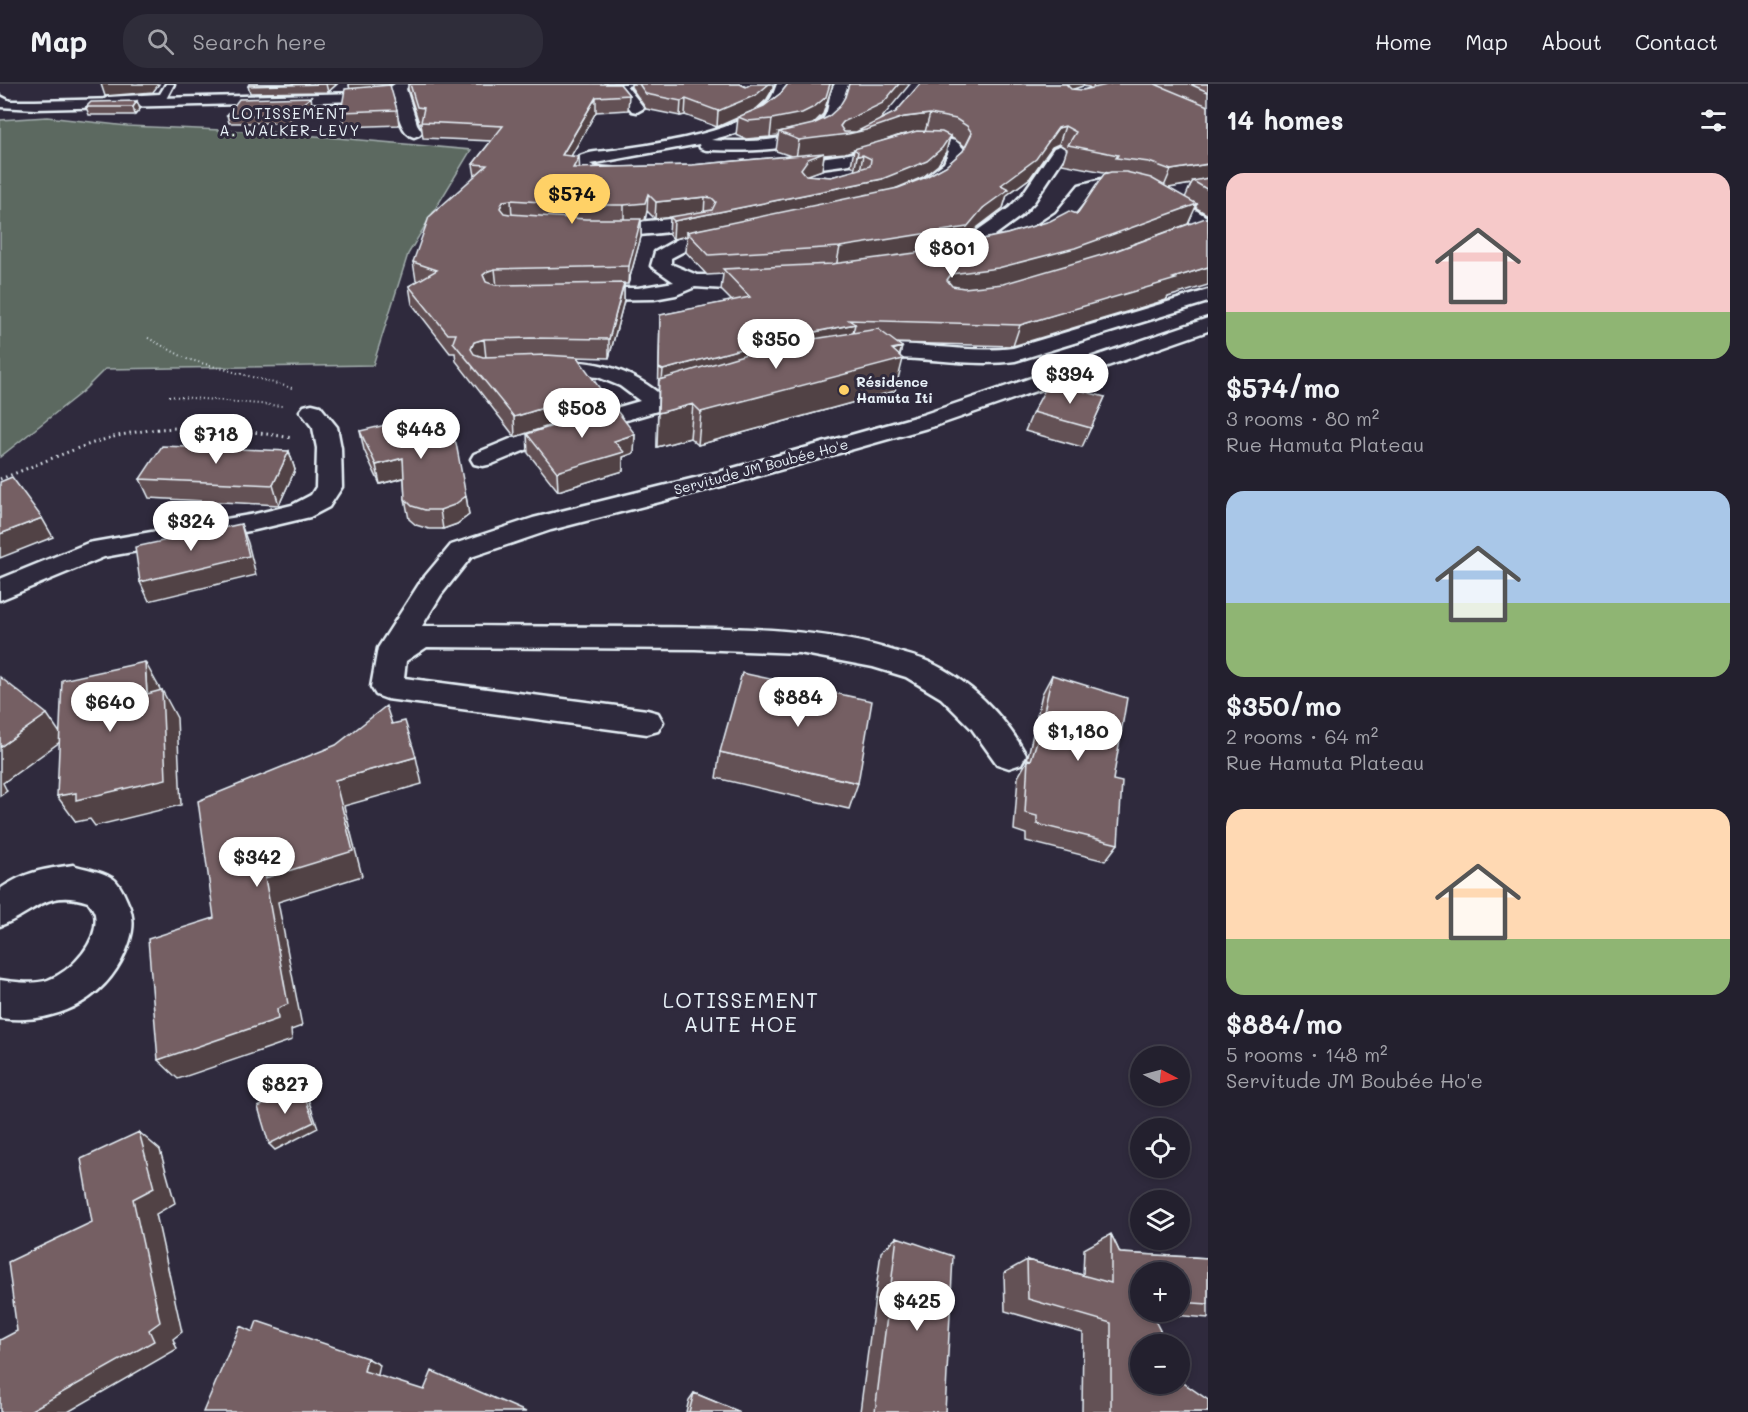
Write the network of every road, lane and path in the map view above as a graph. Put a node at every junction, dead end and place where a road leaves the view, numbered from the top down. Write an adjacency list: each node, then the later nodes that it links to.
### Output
1 (170, 84): 6 (lane)
2 (621, 84): 7 (street)
3 (784, 84): 10 (street)
4 (842, 84): 10 (street)
5 (401, 87): 6 (street); 8 (street)
6 (2, 97)
7 (637, 108)
8 (414, 132)
9 (858, 140): 13 (street)
10 (690, 142): 14 (street)
11 (1060, 151): 27 (street)
12 (871, 154): 13 (street); 16 (street); 17 (street)
13 (832, 161): 15 (street)
14 (645, 174)
15 (760, 174)
16 (812, 182)
17 (910, 190)
18 (1189, 194): 19 (street)
19 (1163, 196): 21 (street); 25 (street)
20 (730, 216): 22 (street)
21 (1207, 225): 24 (street)
22 (576, 230)
23 (745, 231): 29 (street)
24 (1189, 234)
25 (1019, 240)
26 (999, 246): 27 (street)
27 (970, 253): 28 (street)
28 (951, 257)
29 (692, 280): 30 (street); 31 (street)
30 (786, 280)
31 (566, 295)
32 (1208, 296): 35 (street)
33 (1208, 324): 45 (street, Servitude JM Boubée Ho'e)
34 (148, 338): 40 (path)
35 (833, 358)
36 (519, 367): 39 (street)
37 (725, 384): 39 (street)
38 (169, 396): 40 (path)
39 (657, 403): 42 (street)
40 (312, 411): 41 (street)
41 (329, 459): 43 (path); 44 (street)
42 (483, 459)
43 (0, 479)
44 (0, 590)
45 (391, 656): 46 (street, Servitude JM Boubée Ho'e); 47 (street)
46 (647, 722)
47 (1009, 755)
48 (0, 909): 49 (street)
49 (27, 1007)

